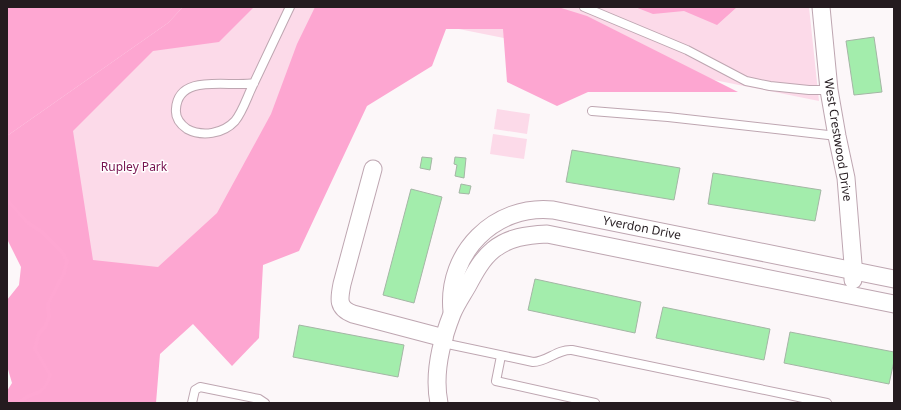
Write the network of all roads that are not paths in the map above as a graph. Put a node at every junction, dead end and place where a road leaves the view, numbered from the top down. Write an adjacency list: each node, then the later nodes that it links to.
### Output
1 (290, 7): 4 (lane)
2 (584, 7): 5 (lane)
3 (821, 7): 5 (street, West Crestwood Drive)
4 (254, 83): 4 (lane)
5 (829, 90): 7 (street, West Crestwood Drive)
6 (592, 111): 7 (lane)
7 (837, 136): 9 (street, West Crestwood Drive)
8 (373, 169): 14 (street)
9 (853, 271): 10 (street, Yverdon Drive); 11 (street, West Crestwood Drive); 13 (street, Yverdon Drive)
10 (894, 279)
11 (855, 297): 12 (street, Yverdon Drive); 13 (street, Yverdon Drive)
12 (894, 304)
13 (452, 313): 14 (street, Yverdon Drive)
14 (444, 341): 15 (lane); 18 (street, Yverdon Drive)
15 (501, 356): 19 (lane); 20 (lane)
16 (192, 403): 17 (lane)
17 (265, 403)
18 (439, 403)
19 (595, 403)
20 (827, 403)

